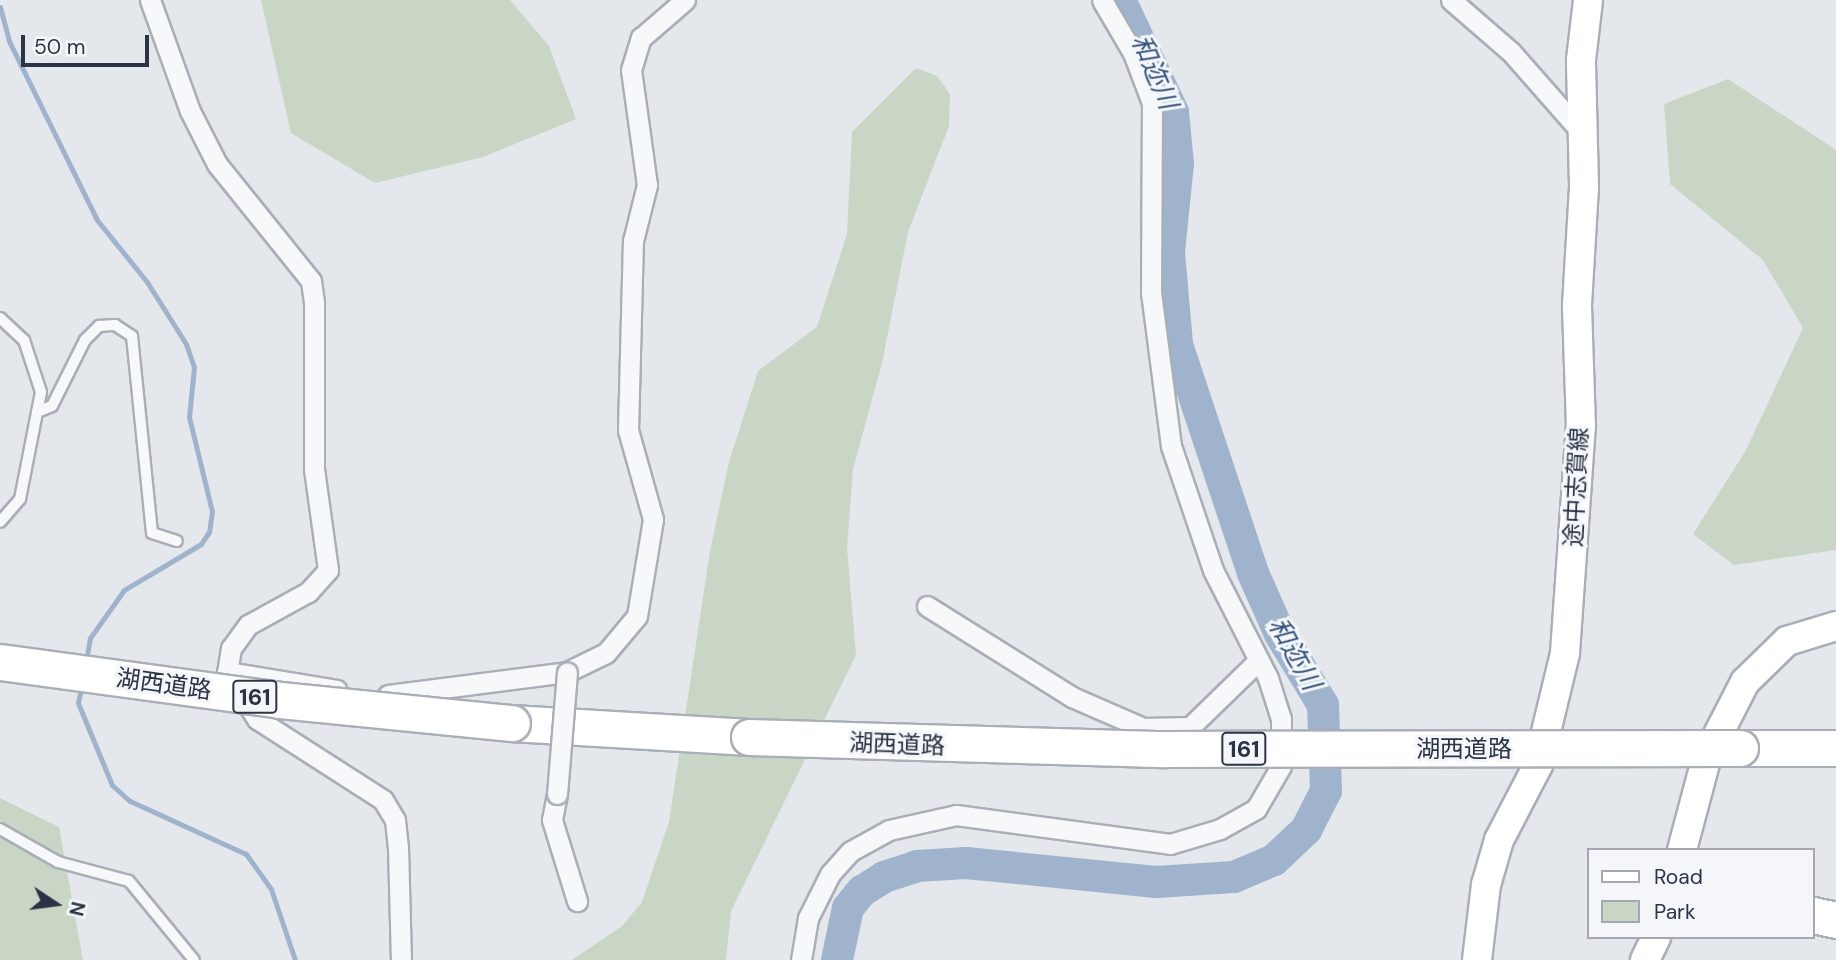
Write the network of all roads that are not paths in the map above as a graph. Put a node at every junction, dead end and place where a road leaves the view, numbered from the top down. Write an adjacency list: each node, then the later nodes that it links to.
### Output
1 (150, 0): 15 (street)
2 (685, 0): 16 (street)
3 (1102, 0): 13 (street)
4 (1451, 0): 6 (street)
5 (1588, 0): 6 (main road, 途中志賀線)
6 (1583, 134): 27 (main road, 途中志賀線)
7 (0, 318): 8 (lane)
8 (37, 412): 9 (lane); 10 (lane)
9 (0, 522)
10 (177, 541)
11 (927, 606): 13 (street)
12 (1836, 626): 19 (main road)
13 (1259, 660): 26 (street)
14 (0, 662): 17 (highway, 湖西道路 / 161, bridge)
15 (227, 672): 16 (street); 25 (street)
16 (567, 672): 20 (street, bridge)
17 (1836, 748)
18 (0, 829): 24 (lane)
19 (1683, 848)
20 (577, 901)
21 (1815, 915): 22 (highway)
22 (1836, 920)
23 (1655, 939): 28 (main road)
24 (194, 960)
25 (401, 960)
26 (801, 960)
27 (1477, 960)
28 (1645, 960)

